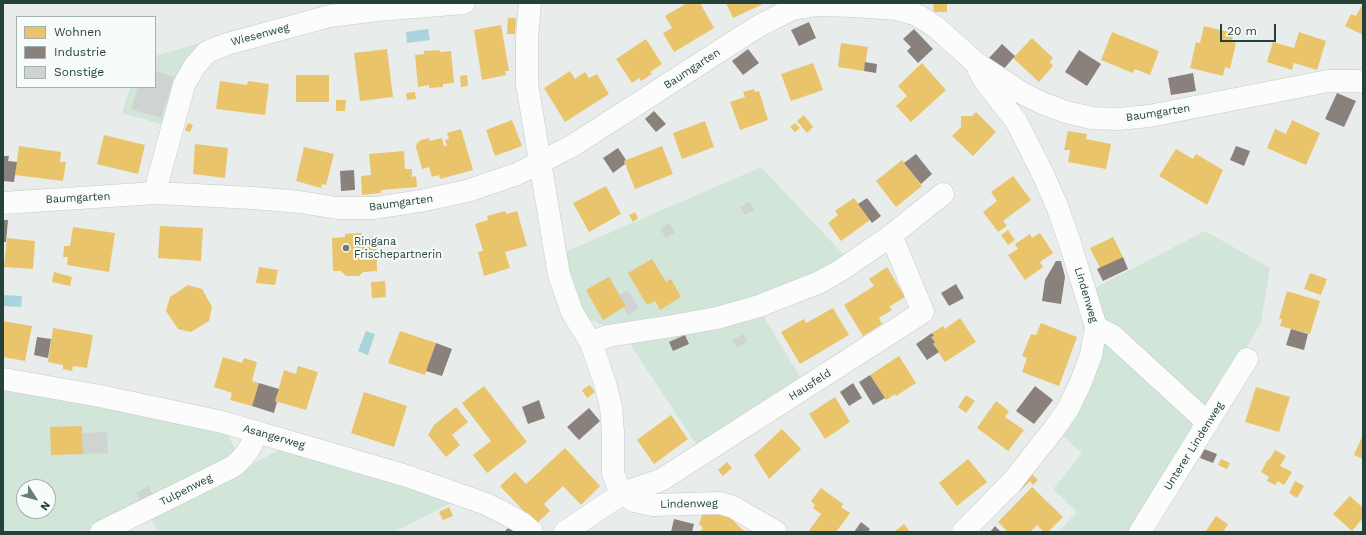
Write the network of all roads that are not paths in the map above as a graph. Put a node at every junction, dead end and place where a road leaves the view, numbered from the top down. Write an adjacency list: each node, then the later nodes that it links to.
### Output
1 (464, 3): 6 (street, Wiesenweg)
2 (530, 3): 5 (street)
3 (976, 63): 4 (street, Baumgarten); 5 (street, Baumgarten); 10 (street, Lindenweg)
4 (1363, 82)
5 (541, 163): 6 (street, Baumgarten); 11 (street)
6 (156, 193): 8 (street, Baumgarten)
7 (943, 194): 9 (street)
8 (3, 203)
9 (891, 235): 11 (street); 16 (street, Hausfeld)
10 (1096, 328): 14 (street); 21 (street, Lindenweg)
11 (591, 343): 16 (street)
12 (1247, 359): 14 (street, Unterer Lindenweg)
13 (3, 379): 15 (street, Asangerweg)
14 (1208, 423): 22 (street, Unterer Lindenweg)
15 (256, 432): 17 (street, Tulpenweg); 18 (street, Asangerweg)
16 (623, 493): 19 (street); 20 (street, Lindenweg)
17 (102, 532)
18 (532, 532)
19 (565, 532)
20 (776, 532)
21 (963, 532)
22 (1140, 532)

